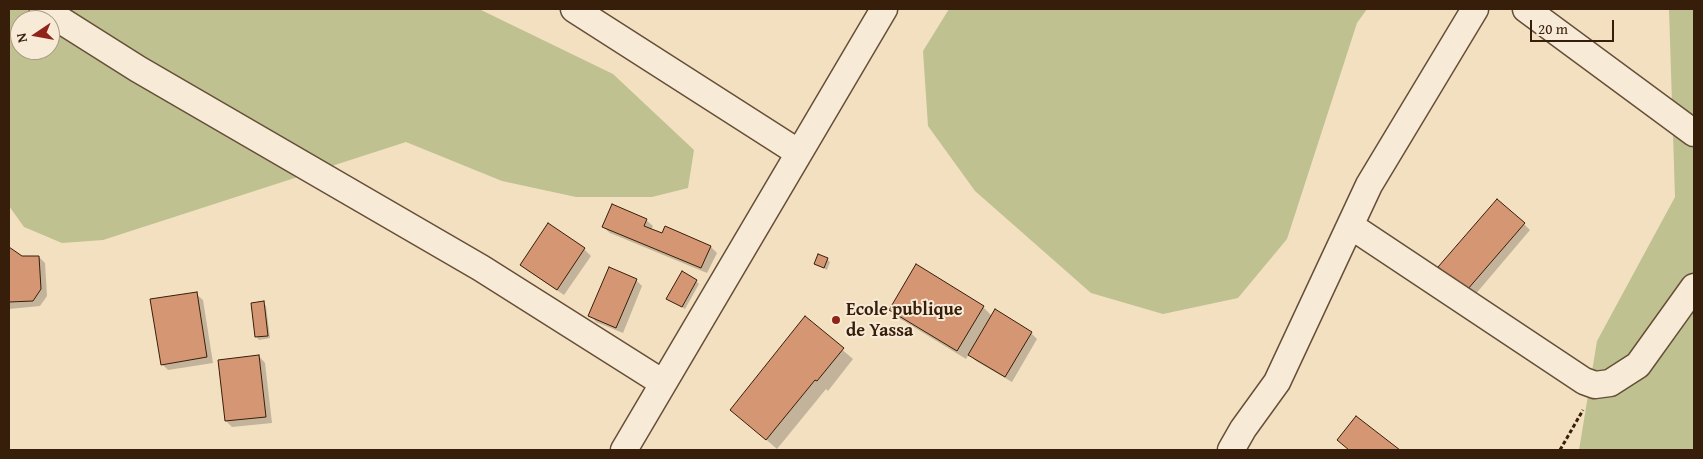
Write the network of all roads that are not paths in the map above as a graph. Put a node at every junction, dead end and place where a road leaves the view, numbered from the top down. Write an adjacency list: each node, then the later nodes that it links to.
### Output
1 (43, 9): 10 (street)
2 (574, 9): 7 (street)
3 (884, 9): 7 (street)
4 (1475, 9): 8 (street)
5 (1526, 9): 6 (street)
6 (1694, 133)
7 (799, 154): 10 (street)
8 (1351, 226): 9 (street); 12 (street)
9 (1694, 287)
10 (664, 383): 11 (street)
11 (624, 450)
12 (1231, 450)

